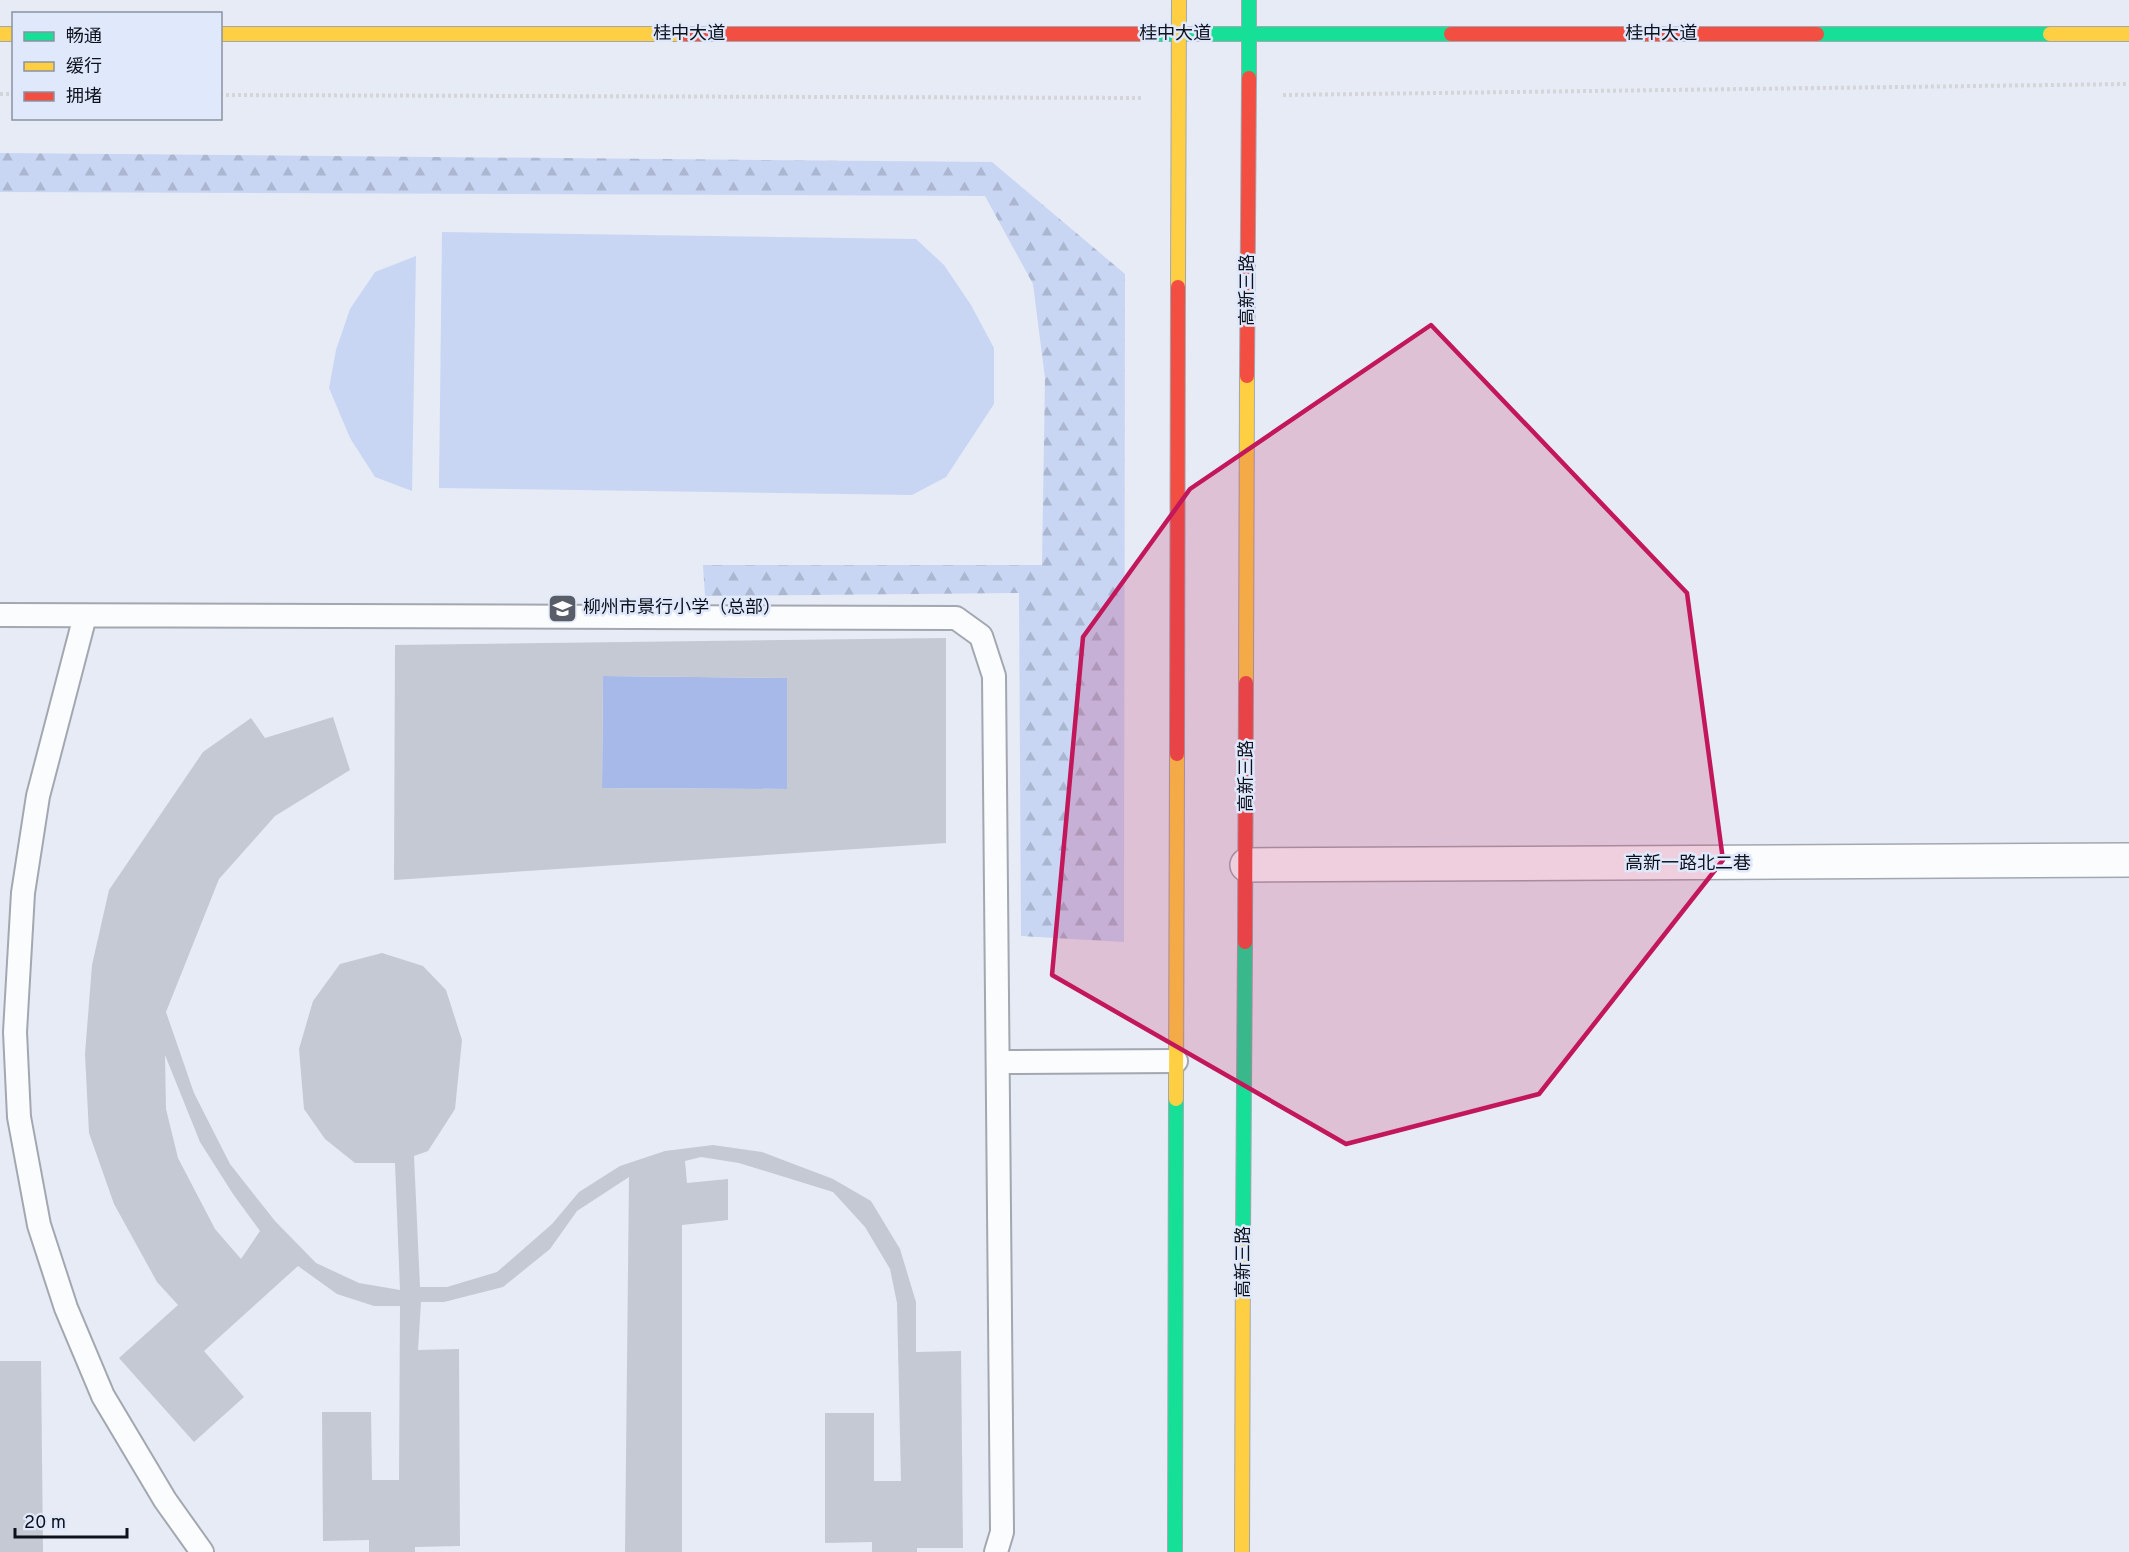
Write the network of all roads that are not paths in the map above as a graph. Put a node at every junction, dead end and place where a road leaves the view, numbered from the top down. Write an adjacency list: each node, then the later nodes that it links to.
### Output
1 (1179, 0): 4 (main road)
2 (1249, 0): 5 (main road, 高新三路)
3 (222, 34): 4 (main road, 桂中大道)
4 (1179, 34): 5 (main road, 桂中大道); 11 (main road)
5 (1249, 34): 6 (main road, 桂中大道); 10 (main road, 高新三路)
6 (2129, 34)
7 (0, 615): 8 (lane)
8 (85, 616): 12 (lane); 13 (lane)
9 (2129, 860): 10 (street, 高新一路北二巷)
10 (1247, 866): 17 (main road, 高新三路)
11 (1176, 1061): 12 (lane); 16 (main road)
12 (998, 1062): 15 (lane)
13 (10, 1116): 14 (lane)
14 (202, 1552)
15 (996, 1552)
16 (1175, 1552)
17 (1242, 1552)

